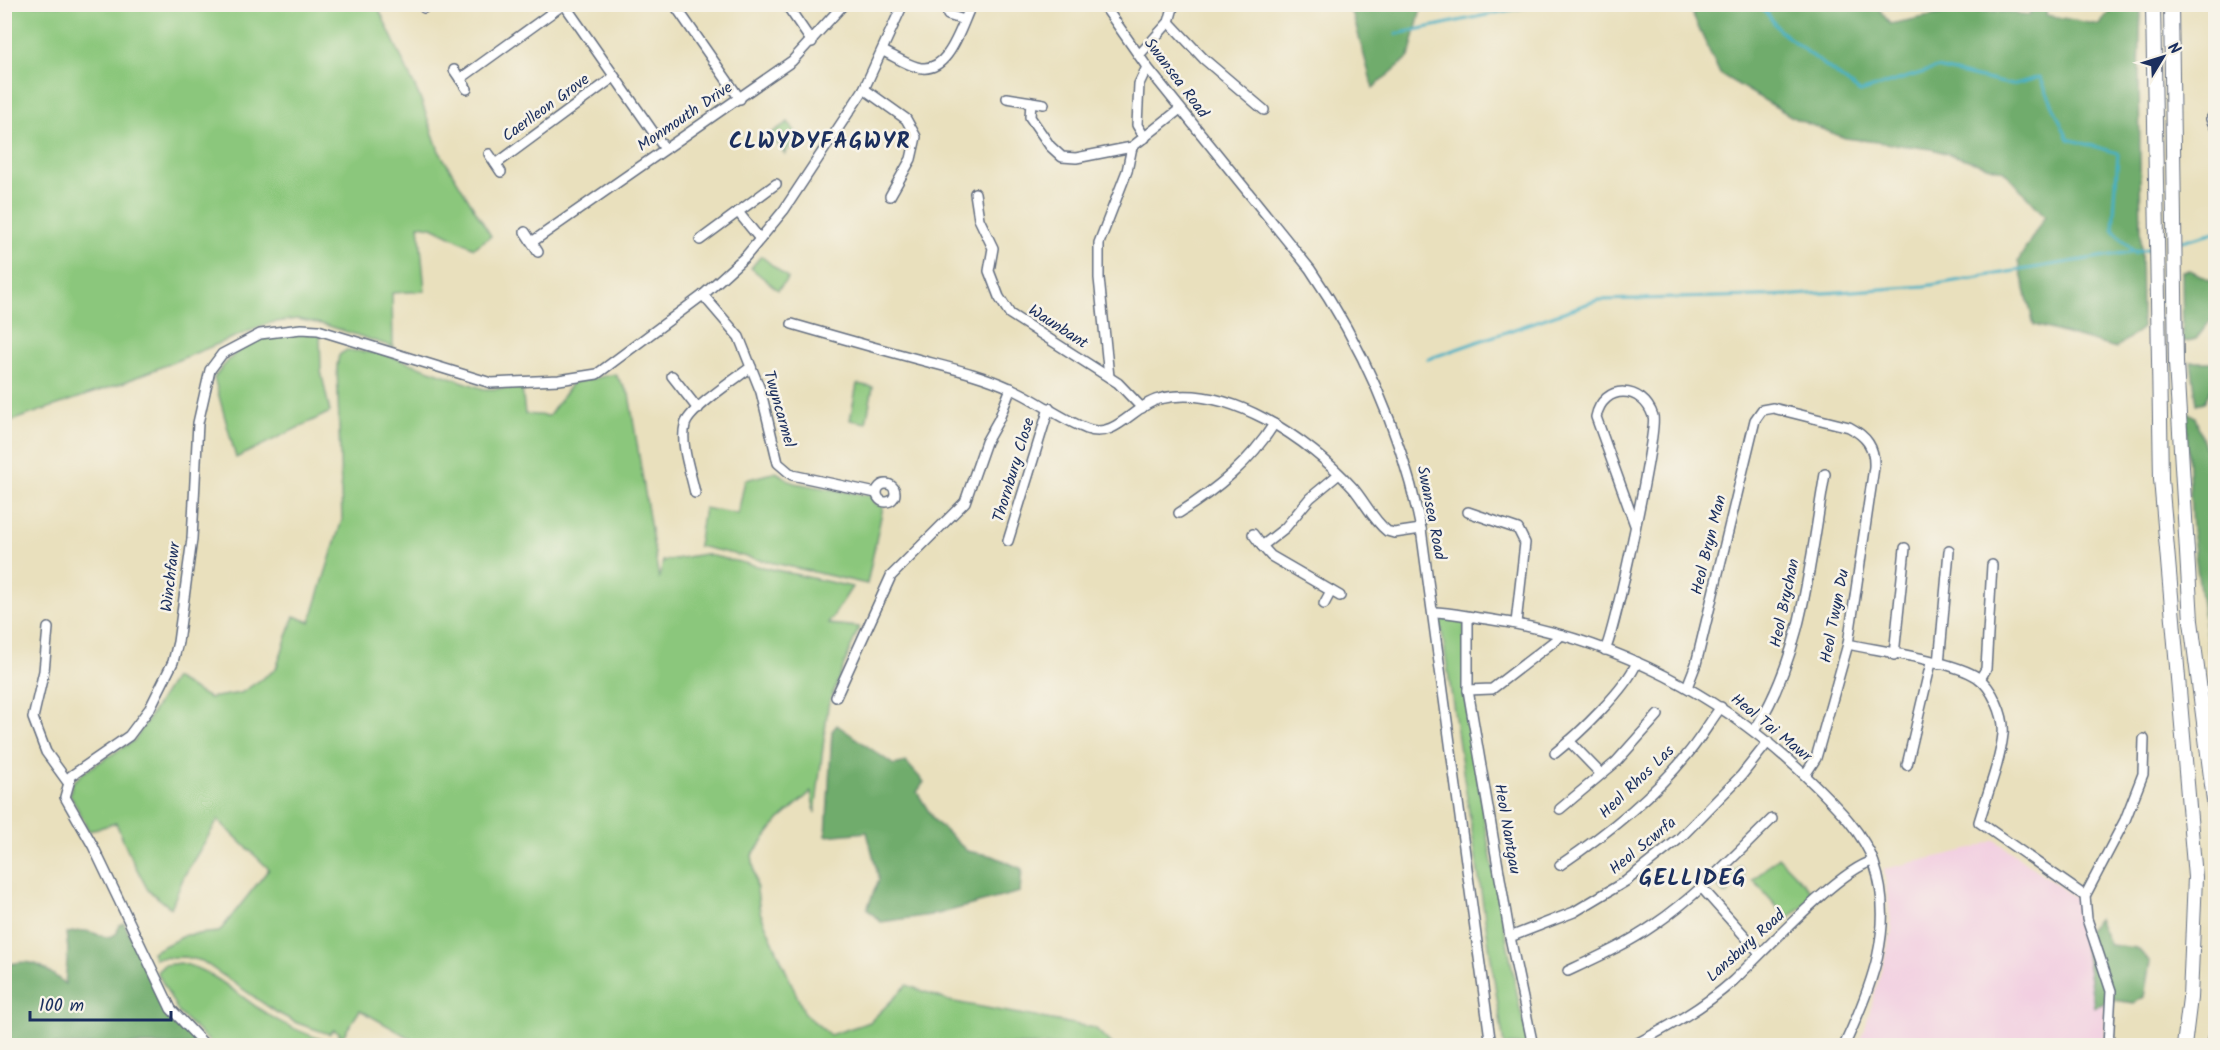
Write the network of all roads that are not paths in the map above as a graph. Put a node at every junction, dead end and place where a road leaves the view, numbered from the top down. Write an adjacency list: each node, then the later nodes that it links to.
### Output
1 (564, 4): 19 (street); 20 (street)
2 (674, 4): 24 (street)
3 (786, 4): 14 (street)
4 (844, 4): 14 (street, Monmouth Drive)
5 (903, 4): 15 (street, Winchfawr)
6 (1103, 4): 16 (street, Swansea Road)
7 (1174, 4): 13 (street)
8 (2153, 4): 116 (highway)
9 (2171, 4): 100 (highway)
10 (969, 10): 12 (street)
11 (948, 15): 12 (street)
12 (964, 20): 15 (street)
13 (1169, 22): 16 (street); 28 (street)
14 (812, 42): 24 (street, Monmouth Drive)
15 (883, 51): 22 (street, Winchfawr)
16 (1139, 55): 17 (street, Swansea Road)
17 (1147, 67): 27 (street, Swansea Road); 31 (street)
18 (454, 69): 20 (street)
19 (614, 77): 33 (street); 34 (street, Caerlleon Grove)
20 (460, 79): 21 (street)
21 (467, 89)
22 (864, 89): 37 (street); 40 (street, Winchfawr)
23 (1007, 98): 25 (street)
24 (740, 99): 33 (street, Monmouth Drive)
25 (1031, 102): 26 (street); 32 (street)
26 (1044, 104)
27 (1180, 109): 31 (street); 62 (street, Swansea Road)
28 (1264, 110)
29 (2216, 111): 30 (street)
30 (2216, 129)
31 (1145, 138): 32 (street)
32 (1132, 147): 48 (street, Waunbant)
33 (665, 149): 42 (street, Monmouth Drive)
34 (489, 154)
35 (776, 184): 38 (street)
36 (975, 193): 48 (street, Waunbant)
37 (890, 196)
38 (738, 212): 40 (street); 41 (street)
39 (525, 232): 42 (street)
40 (760, 239): 44 (street, Winchfawr)
41 (700, 240)
42 (532, 242): 43 (street)
43 (538, 252)
44 (703, 295): 46 (street, Twyncarmel); 98 (street, Winchfawr)
45 (792, 324): 49 (street)
46 (751, 367): 52 (street, Twyncarmel); 58 (street, Twyncarmel)
47 (672, 376): 52 (street)
48 (1109, 377): 51 (street, Waunbant)
49 (1011, 388): 50 (street); 85 (street)
50 (1049, 408): 51 (street); 64 (street, Thornbury Close)
51 (1142, 408): 53 (street)
52 (698, 409): 57 (street, Twyncarmel)
53 (1274, 424): 55 (street); 60 (street)
54 (1874, 456): 77 (street, Heol Twyn Du); 83 (street, Heol Bryn Man)
55 (1339, 474): 62 (street); 65 (street)
56 (1825, 474): 88 (street, Heol Brychan)
57 (695, 494)
58 (876, 494)
59 (1468, 512): 74 (street)
60 (1179, 513)
61 (1635, 525): 61 (street); 78 (street)
62 (1421, 529): 72 (street, Swansea Road)
63 (1252, 534): 65 (street)
64 (1008, 541)
65 (1262, 546): 69 (street)
66 (1905, 549): 79 (street)
67 (1949, 551): 81 (street)
68 (1992, 565): 82 (street)
69 (1331, 591): 70 (street); 71 (street)
70 (1340, 596)
71 (1324, 603)
72 (1433, 612): 73 (street, Heol Tai Mawr); 111 (street, Swansea Road)
73 (1468, 617): 74 (street, Heol Tai Mawr); 84 (street, Heol Nantgau)
74 (1516, 623): 76 (street, Heol Tai Mawr)
75 (48, 628): 98 (street)
76 (1562, 635): 78 (street, Heol Tai Mawr); 84 (street)
77 (1848, 644): 79 (street); 97 (street, Heol Twyn Du)
78 (1605, 650): 80 (street, Heol Tai Mawr)
79 (1894, 655): 81 (street)
80 (1637, 662): 83 (street, Heol Tai Mawr); 90 (street)
81 (1935, 663): 82 (street); 95 (street)
82 (1980, 678): 105 (street)
83 (1687, 687): 86 (street, Heol Tai Mawr)
84 (1468, 690): 106 (street, Heol Nantgau)
85 (836, 697)
86 (1721, 707): 88 (street, Heol Tai Mawr); 103 (street, Heol Rhos Las)
87 (1658, 715): 96 (street)
88 (1754, 731): 91 (street, Heol Tai Mawr)
89 (2144, 739): 93 (street)
90 (1569, 741): 92 (street); 96 (street)
91 (1768, 742): 97 (street, Heol Tai Mawr); 106 (street, Heol Scwrfa)
92 (1555, 753)
93 (2144, 754): 94 (street); 105 (street)
94 (2156, 754)
95 (1907, 765)
96 (1602, 774): 99 (street)
97 (1805, 775): 102 (street, Heol Tai Mawr)
98 (67, 782): 110 (street)
99 (1560, 809)
100 (2216, 816)
101 (1772, 819): 104 (street)
102 (1873, 861): 107 (street, Lansbury Road); 114 (street, Heol Tai Mawr)
103 (1560, 865)
104 (1702, 888): 107 (street); 108 (street)
105 (2085, 896): 115 (street)
106 (1510, 938): 112 (street, Heol Nantgau)
107 (1760, 953): 113 (street, Lansbury Road)
108 (1568, 971)
109 (2216, 1035): 117 (highway)
110 (206, 1046)
111 (1491, 1046)
112 (1533, 1046)
113 (1632, 1046)
114 (1844, 1046)
115 (2108, 1046)
116 (2184, 1046)
117 (2214, 1046)

